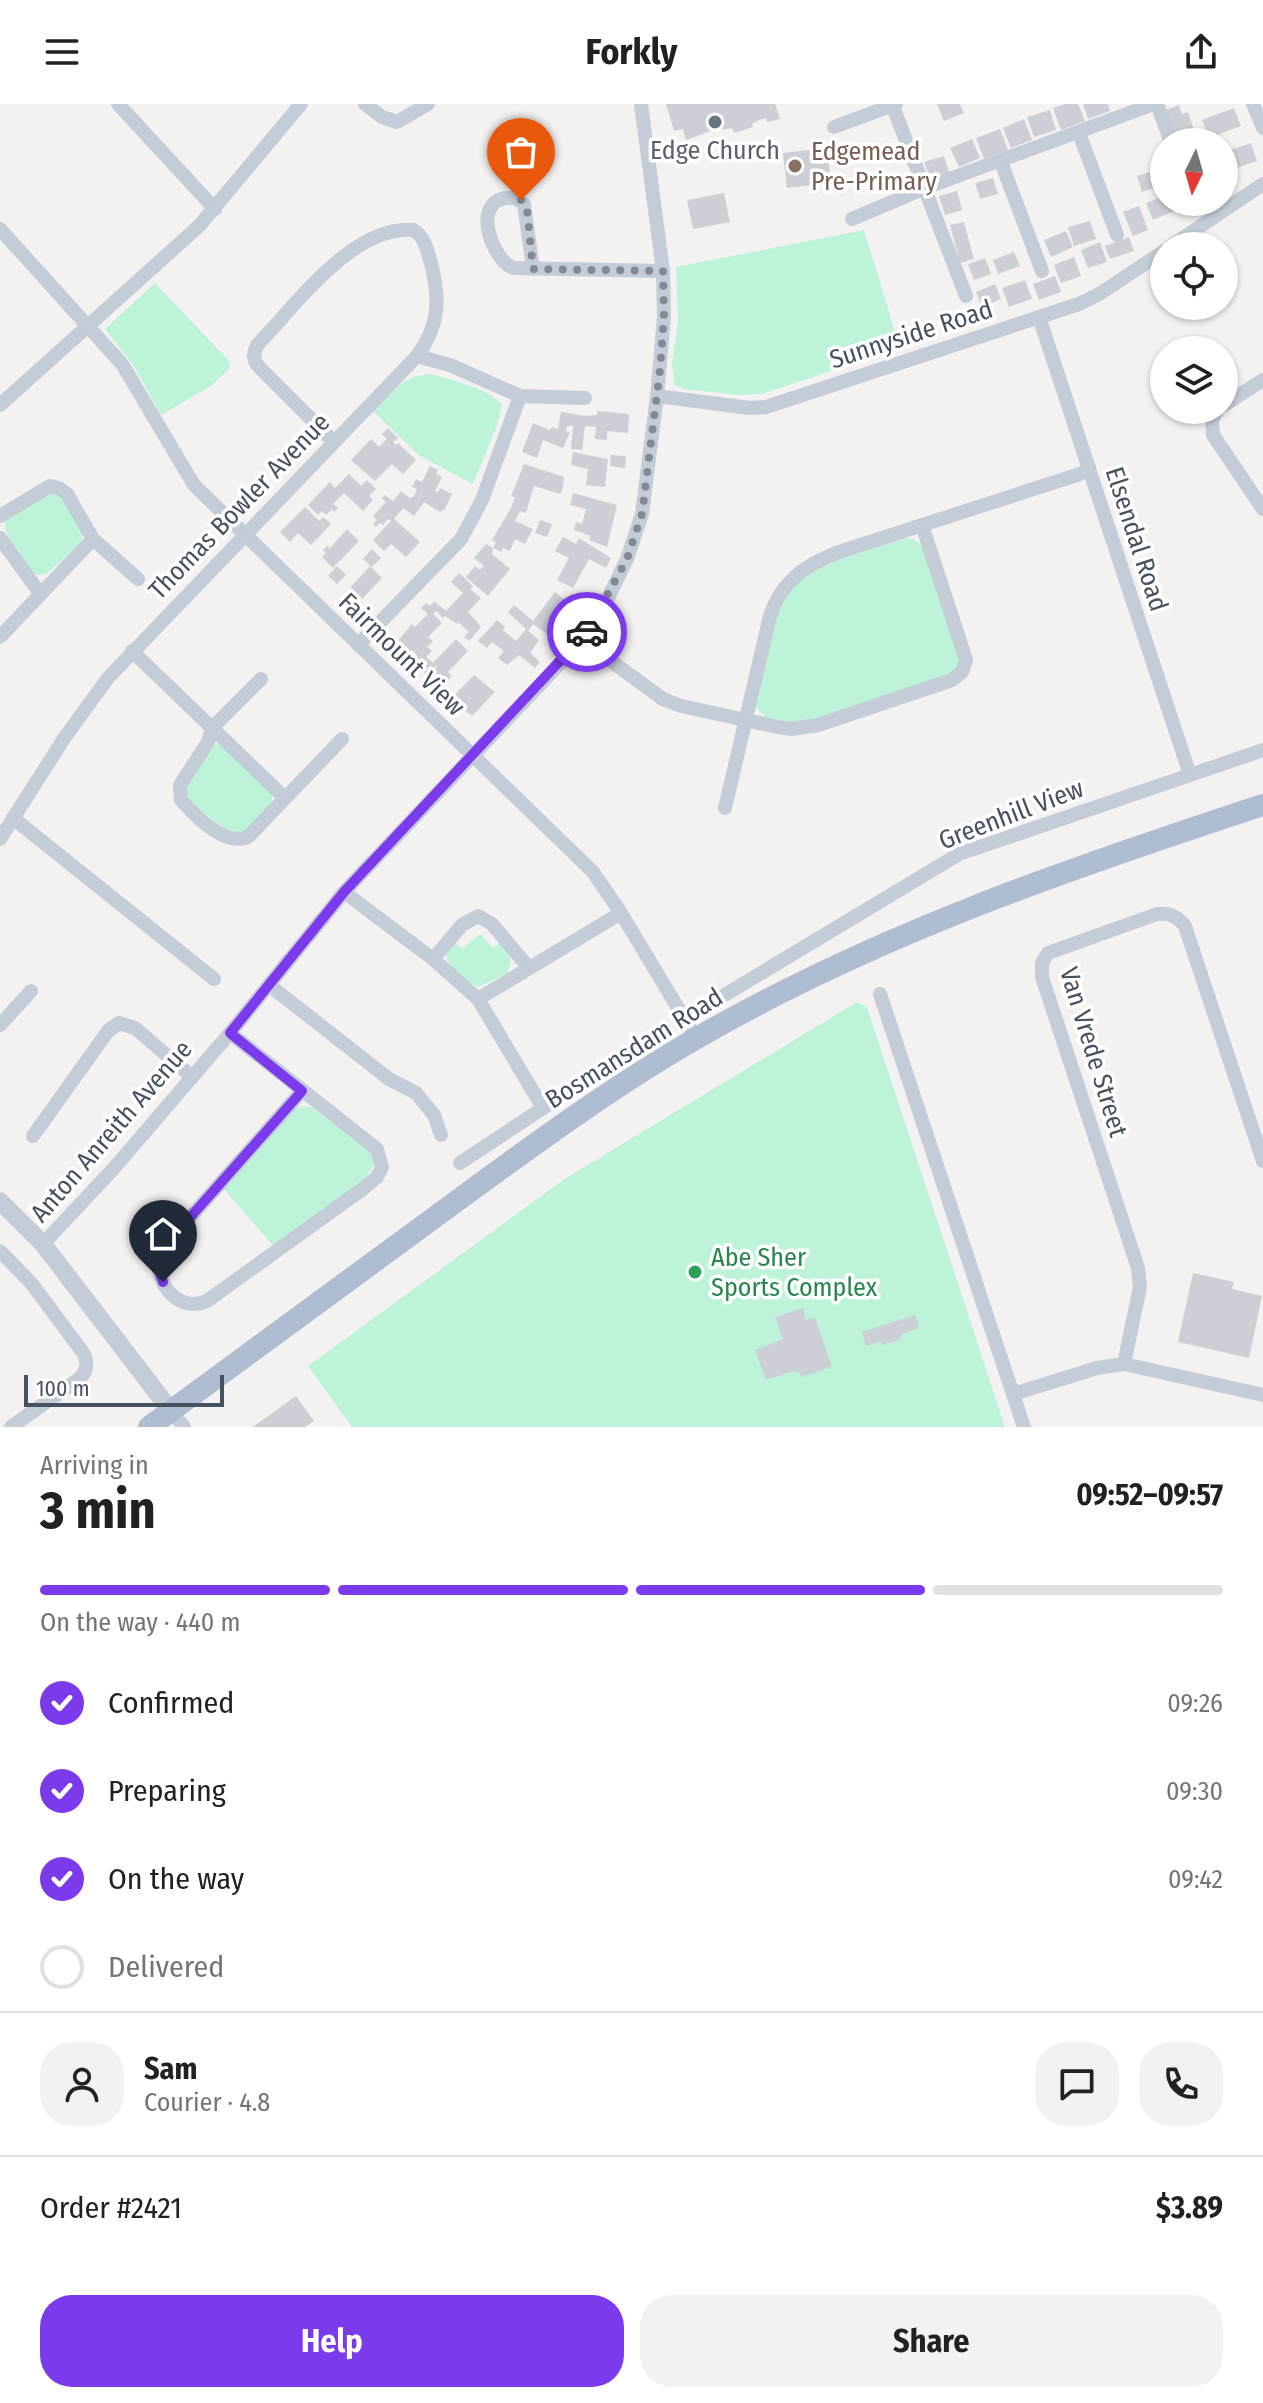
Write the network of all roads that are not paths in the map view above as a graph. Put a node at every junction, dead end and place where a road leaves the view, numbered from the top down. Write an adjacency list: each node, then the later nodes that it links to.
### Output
1 (118, 104): 16 (street)
2 (301, 104): 16 (street)
3 (365, 104): 4 (street)
4 (428, 104)
5 (641, 104): 23 (street, Anton Anreith Avenue)
6 (893, 104): 9 (street); 15 (street)
7 (1155, 104): 10 (street); 12 (street)
8 (1253, 104): 11 (street)
9 (834, 127)
10 (1165, 128)
11 (1263, 128)
12 (1079, 133): 13 (street); 20 (street)
13 (1001, 162): 15 (street); 24 (street)
14 (1263, 184): 19 (street)
15 (925, 188): 17 (street); 25 (street)
16 (215, 209): 27 (street)
17 (852, 219)
18 (0, 229): 27 (street, Fairmount View)
19 (1192, 232)
20 (1117, 235)
21 (1150, 260): 26 (street, Sunnyside Road)
22 (533, 269): 22 (street); 23 (street)
23 (663, 271): 31 (street, Anton Anreith Avenue)
24 (1042, 271)
25 (966, 296)
26 (1039, 317): 31 (street, Sunnyside Road); 37 (street, Elsendal Road)
27 (87, 326): 34 (street); 41 (street, Fairmount View)
28 (417, 356): 30 (street); 36 (street, Thomas Bowler Avenue); 36 (street, Thomas Bowler Avenue)
29 (1263, 380): 32 (street)
30 (520, 396): 33 (street); 48 (street)
31 (657, 396): 47 (street, Anton Anreith Avenue)
32 (1238, 397)
33 (585, 398)
34 (0, 405)
35 (1215, 424): 38 (street)
36 (334, 442): 41 (street, Thomas Bowler Avenue)
37 (1089, 468): 40 (street); 56 (street, Elsendal Road)
38 (1263, 509)
39 (0, 516): 42 (street)
40 (922, 525): 51 (street); 51 (street)
41 (245, 535): 48 (street, Fairmount View); 49 (street, Thomas Bowler Avenue)
42 (93, 539): 44 (street); 45 (street)
43 (0, 540): 45 (street)
44 (138, 579)
45 (39, 592): 46 (street)
46 (0, 637)
47 (582, 640): 51 (street); 55 (street, Anton Anreith Avenue)
48 (358, 645): 55 (street, Fairmount View)
49 (132, 651): 52 (street); 61 (street, Thomas Bowler Avenue)
50 (261, 679): 52 (street)
51 (744, 720): 59 (street)
52 (212, 728): 57 (street); 57 (street)
53 (342, 739): 57 (street)
54 (1263, 750): 56 (street, Greenhill View)
55 (473, 755): 64 (street, Anton Anreith Avenue); 65 (street, Fairmount View)
56 (1190, 775): 73 (street, Greenhill View)
57 (285, 798)
58 (1263, 805): 62 (main road, Bosmansdam Road)
59 (725, 808)
60 (1263, 812): 62 (main road, Bosmansdam Road)
61 (13, 818): 63 (street, Thomas Bowler Avenue); 68 (street)
62 (1207, 823): 76 (main road, Bosmansdam Road)
63 (0, 839)
64 (344, 892): 66 (street); 69 (street, Anton Anreith Avenue)
65 (621, 913): 67 (street); 76 (street, Fairmount View)
66 (433, 959): 67 (street); 72 (street)
67 (529, 968): 72 (street)
68 (214, 979)
69 (269, 985): 75 (street, Anton Anreith Avenue); 81 (street)
70 (31, 991): 74 (street)
71 (880, 994): 89 (street)
72 (478, 999): 80 (street)
73 (708, 1005)
74 (2, 1019)
75 (230, 1033): 78 (street, Anton Anreith Avenue); 79 (street)
76 (696, 1038): 91 (main road, Bosmansdam Road)
77 (654, 1040): 80 (street)
78 (191, 1076): 82 (street); 86 (street, Anton Anreith Avenue)
79 (302, 1091): 79 (street)
80 (543, 1108): 84 (street)
81 (441, 1135)
82 (33, 1136)
83 (1263, 1161): 88 (street, Van Vrede Street)
84 (460, 1163)
85 (0, 1201): 86 (street)
86 (43, 1244): 91 (street)
87 (0, 1251): 92 (street)
88 (1124, 1364): 89 (street); 90 (street)
89 (1013, 1394): 94 (street)
90 (1263, 1395)
91 (178, 1419): 93 (main road, Bosmansdam Road)
92 (11, 1427)
93 (149, 1427)
94 (1024, 1427)

